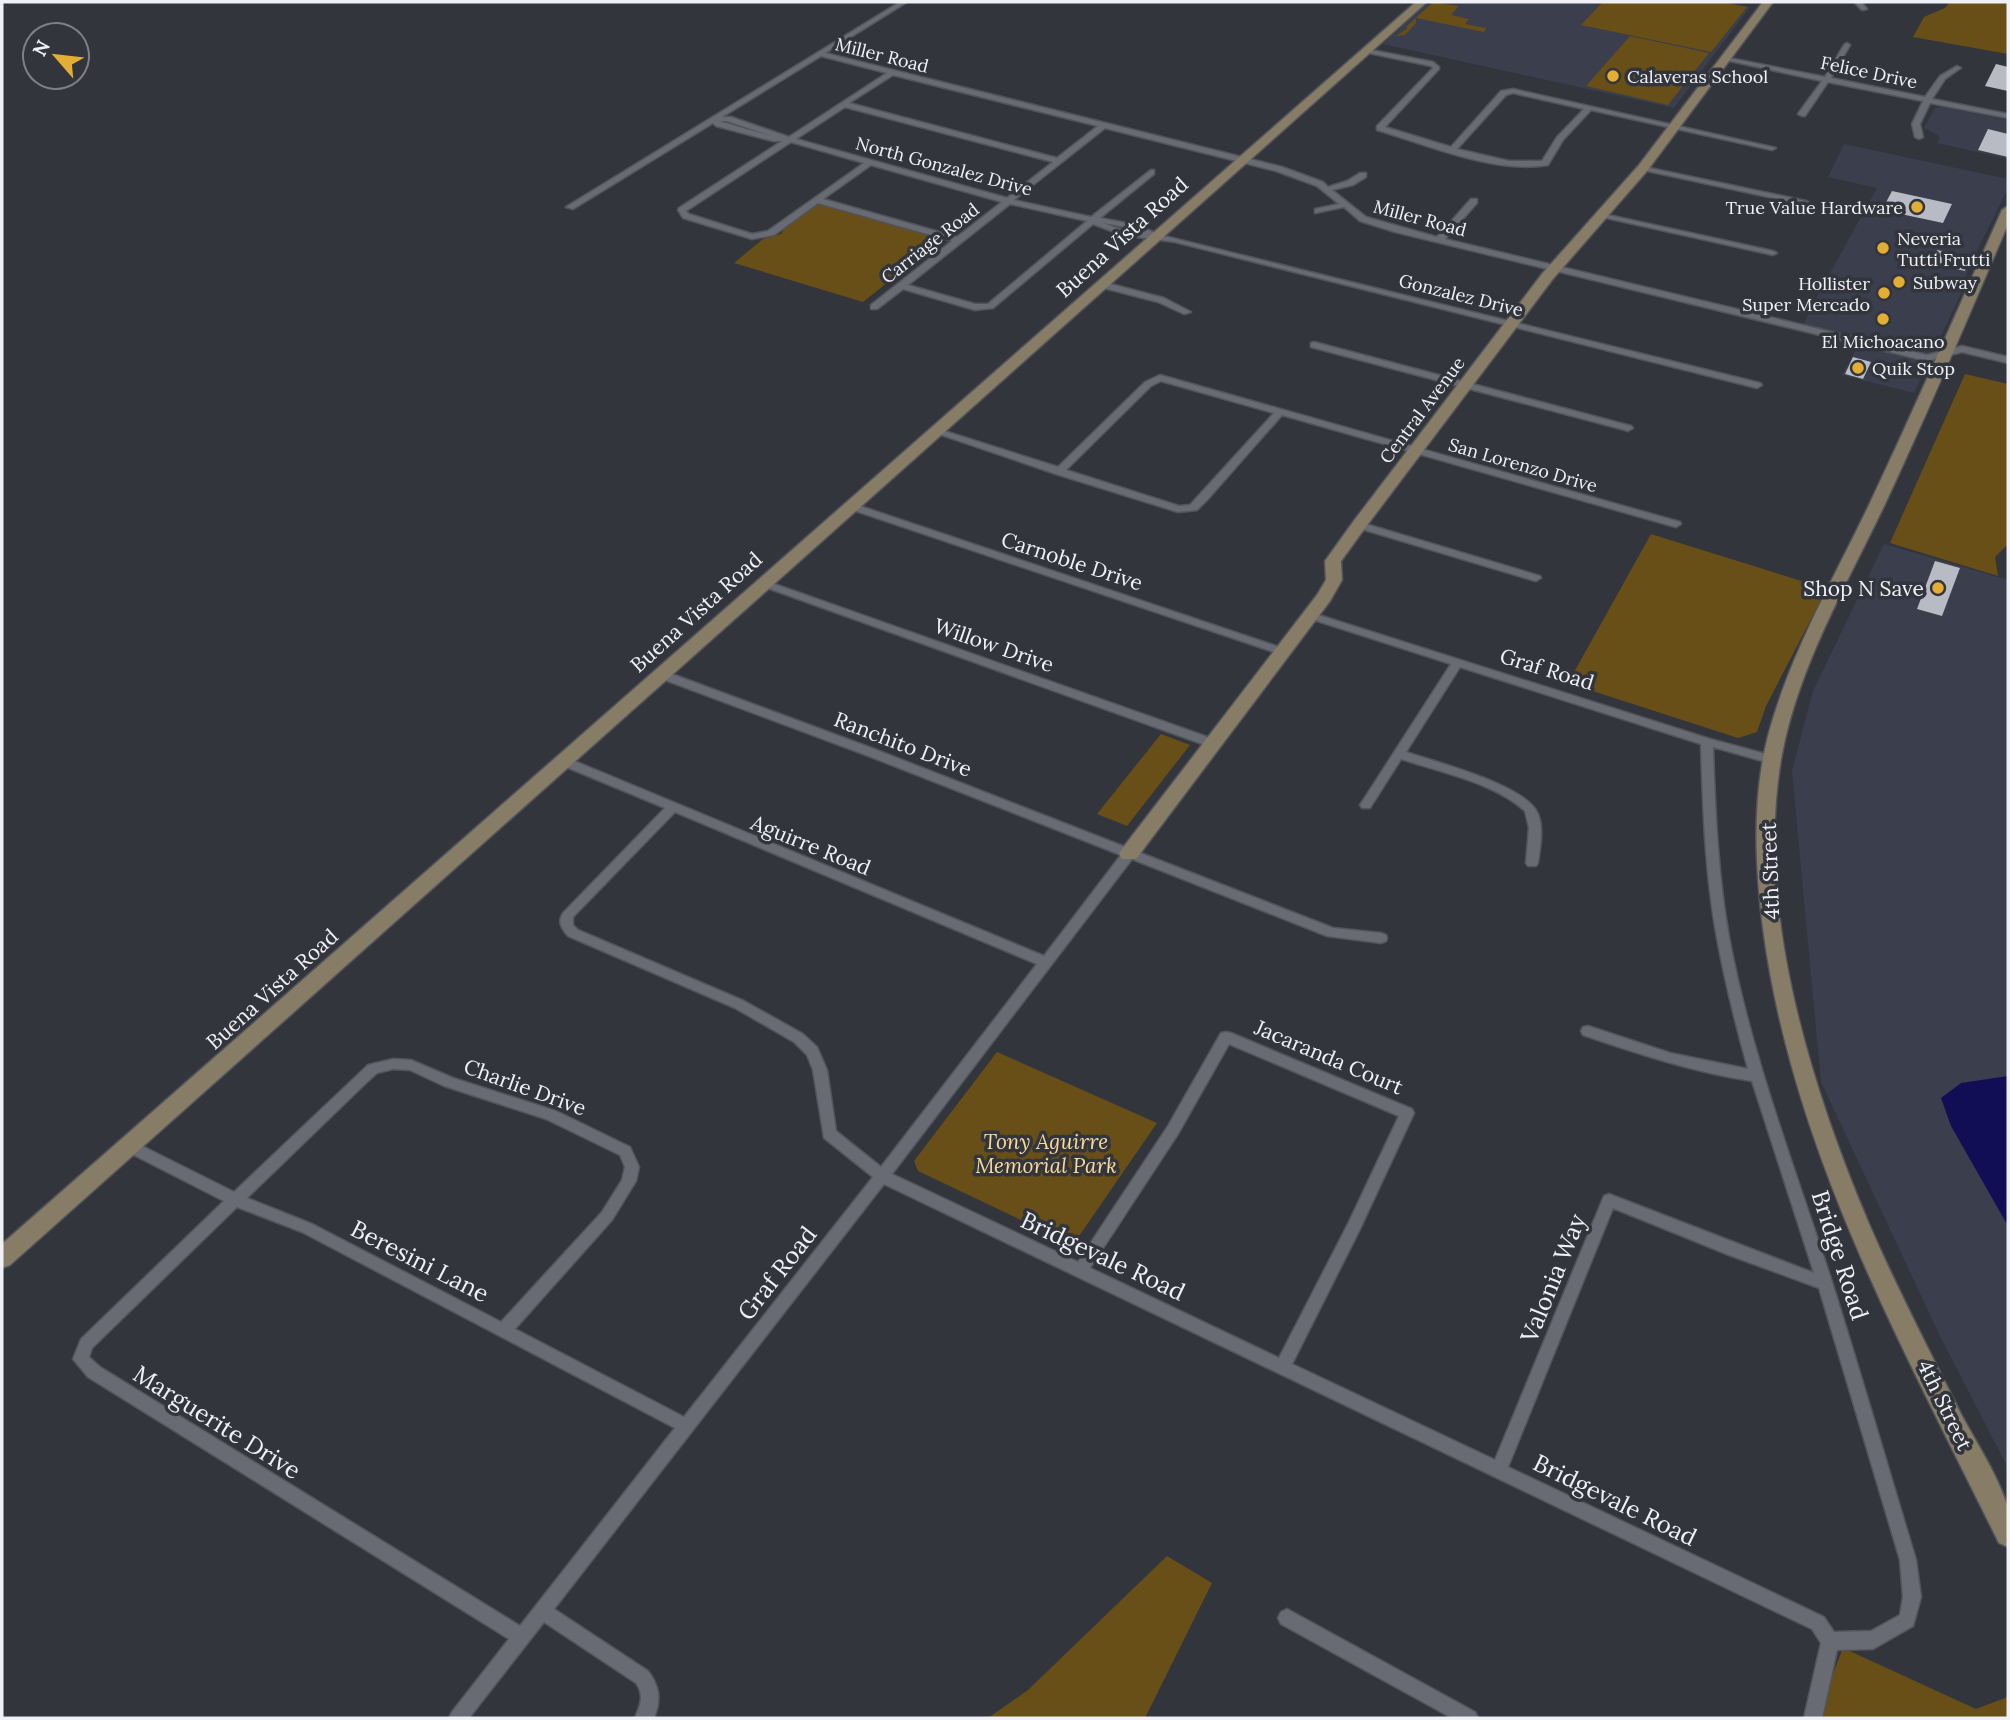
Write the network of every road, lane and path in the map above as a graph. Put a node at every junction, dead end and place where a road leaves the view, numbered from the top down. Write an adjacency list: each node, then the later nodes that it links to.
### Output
1 (904, 2): 8 (street)
2 (1422, 2): 7 (street, Buena Vista Road)
3 (1768, 2): 9 (street, Central Avenue)
4 (1857, 2): 5 (street)
5 (1864, 9)
6 (1847, 45): 12 (street)
7 (1366, 51): 24 (street); 25 (street, Buena Vista Road)
8 (820, 54): 11 (street, Miller Road); 18 (street)
9 (1724, 59): 12 (street, Felice Drive); 20 (street, Central Avenue)
10 (1957, 68): 13 (street)
11 (891, 73): 14 (street); 19 (street, Miller Road)
12 (1827, 79): 13 (street, Felice Drive); 16 (street)
13 (1928, 100): 17 (street, Felice Drive); 21 (street)
14 (843, 104): 22 (street); 26 (street)
15 (1588, 109): 20 (street); 24 (street); 24 (street)
16 (1802, 114)
17 (2008, 116)
18 (713, 119): 22 (street, North Gonzalez Drive); 37 (street)
19 (1104, 125): 25 (street, Miller Road); 26 (street, Carriage Road)
20 (1672, 126): 23 (street); 28 (street, Central Avenue)
21 (1919, 137)
22 (788, 139): 27 (street, North Gonzalez Drive); 38 (street)
23 (1772, 148)
24 (1453, 149)
25 (1243, 160): 31 (street, Miller Road); 43 (street, Buena Vista Road)
26 (1058, 161): 33 (street, Carriage Road)
27 (869, 163): 32 (street); 33 (street, North Gonzalez Drive)
28 (1643, 168): 35 (street); 41 (street, Central Avenue)
29 (1151, 172): 42 (street)
30 (1363, 175): 31 (street)
31 (1328, 189): 36 (street, Miller Road)
32 (817, 200): 38 (street); 44 (street)
33 (1009, 201): 42 (street, North Gonzalez Drive); 44 (street, Carriage Road)
34 (1474, 201): 45 (street)
35 (1806, 203)
36 (1343, 205): 40 (street); 45 (street, Miller Road)
37 (570, 207)
38 (682, 210)
39 (2008, 210): 54 (street, 4th Street)
40 (1318, 211)
41 (1602, 215): 46 (street); 47 (street, Central Avenue)
42 (1092, 220): 43 (street, North Gonzalez Drive); 49 (street)
43 (1157, 236): 48 (street, Buena Vista Road); 52 (street, Gonzalez Drive)
44 (958, 240): 49 (street, Carriage Road)
45 (1439, 240): 47 (street, Miller Road)
46 (1773, 253)
47 (1555, 268): 52 (street, Central Avenue); 54 (street, Miller Road)
48 (1103, 285): 51 (street); 60 (street, Buena Vista Road)
49 (903, 286): 50 (street, Carriage Road)
50 (874, 307)
51 (1187, 312)
52 (1511, 324): 56 (street, Central Avenue); 57 (street, Gonzalez Drive)
53 (1314, 345): 56 (street)
54 (1944, 355): 55 (street); 75 (street, 4th Street)
55 (2008, 360)
56 (1466, 385): 59 (street); 61 (street, Central Avenue)
57 (1757, 385)
58 (1281, 411): 61 (street, San Lorenzo Drive); 62 (street, San Lorenzo Drive); 62 (street)
59 (1628, 428)
60 (935, 431): 62 (street); 63 (street, Buena Vista Road)
61 (1416, 450): 64 (street, San Lorenzo Drive); 65 (street, Central Avenue)
62 (1059, 472)
63 (851, 506): 67 (street, Buena Vista Road); 69 (street, Carnoble Drive)
64 (1676, 524)
65 (1359, 525): 66 (street); 68 (street, Central Avenue)
66 (1536, 578)
67 (763, 583): 71 (street, Buena Vista Road); 73 (street, Willow Drive)
68 (1309, 615): 69 (street, Central Avenue); 70 (street, Graf Road)
69 (1281, 651): 73 (street, Central Avenue)
70 (1458, 662): 72 (street, Graf Road); 74 (street)
71 (661, 674): 76 (street, Buena Vista Road); 79 (street, Ranchito Drive)
72 (1707, 742): 75 (street, Graf Road); 84 (street, Bridge Road)
73 (1212, 743): 79 (street, Central Avenue)
74 (1398, 754): 77 (street); 80 (street)
75 (1773, 760): 95 (street, 4th Street)
76 (563, 761): 78 (street, Aguirre Road); 85 (street, Buena Vista Road)
77 (1366, 806)
78 (672, 808): 82 (street, Aguirre Road); 86 (street, Bridgevale Road)
79 (1129, 854): 81 (street, Ranchito Drive); 82 (street, Graf Road)
80 (1532, 863)
81 (1381, 938)
82 (1046, 962): 86 (street, Graf Road)
83 (1588, 1031): 84 (street)
84 (1756, 1076): 90 (street, Bridge Road)
85 (129, 1146): 87 (street, Beresini Lane); 88 (street, Buena Vista Road)
86 (882, 1175): 89 (street, Bridgevale Road); 93 (street, Graf Road)
87 (237, 1201): 91 (street, Beresini Lane); 91 (street, Charlie Drive); 98 (street, Marguerite Drive)
88 (2, 1258)
89 (1081, 1270): 92 (street, Bridgevale Road); 92 (street, Jacaranda Court)
90 (1824, 1283): 94 (street, Valonia Way); 99 (street, Bridge Road)
91 (504, 1329): 93 (street, Beresini Lane)
92 (1283, 1367): 94 (street, Bridgevale Road)
93 (686, 1426): 96 (street, Graf Road)
94 (1499, 1470): 99 (street, Bridgevale Road)
95 (2008, 1534)
96 (543, 1612): 98 (street, Graf Road); 101 (street)
97 (1287, 1618): 102 (street)
98 (522, 1637): 100 (street, Graf Road)
99 (1830, 1641): 103 (street)
100 (458, 1718)
101 (645, 1718)
102 (1469, 1718)
103 (1813, 1718)

